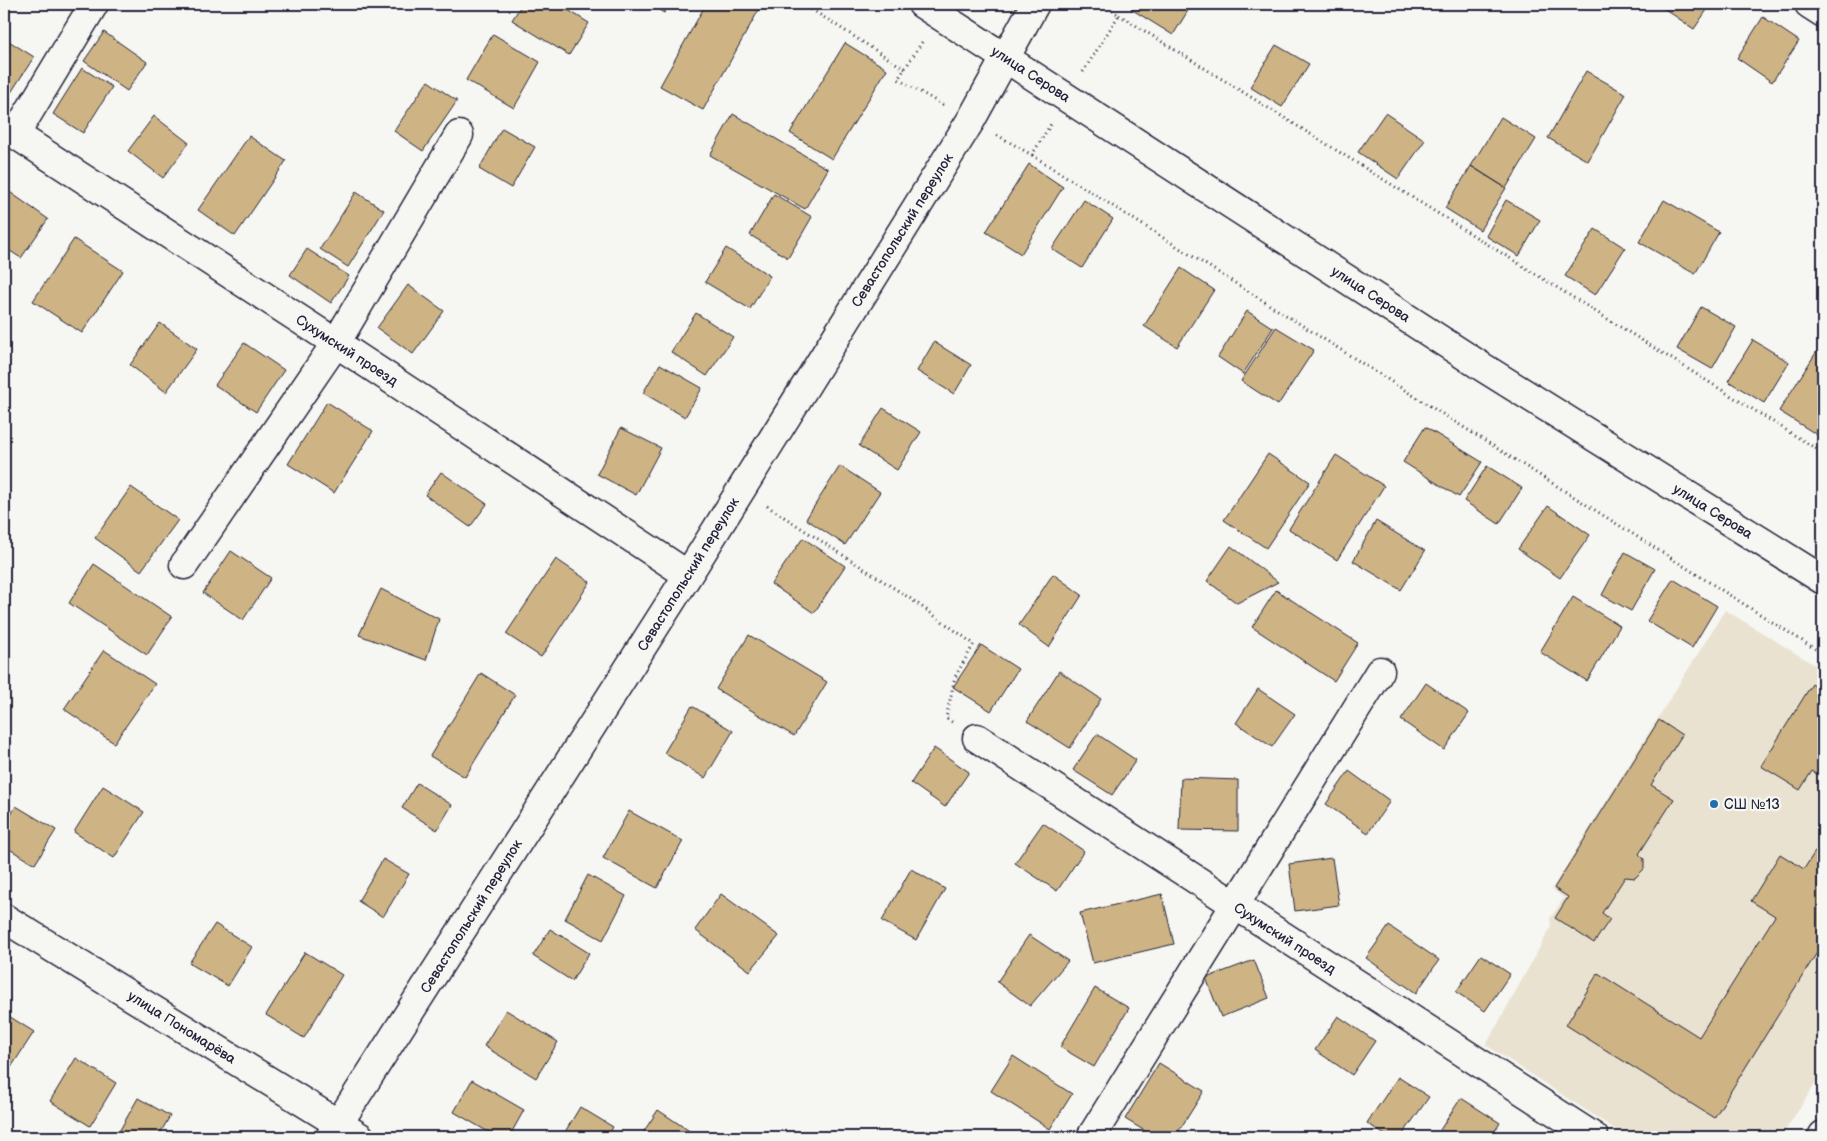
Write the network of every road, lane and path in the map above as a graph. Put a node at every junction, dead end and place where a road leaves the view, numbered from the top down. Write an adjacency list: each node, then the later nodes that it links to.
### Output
1 (94, 4): 10 (street)
2 (803, 4): 9 (path)
3 (922, 4): 8 (street, улица Серова)
4 (1034, 4): 8 (street, Севастопольский переулок)
5 (1809, 4): 6 (street)
6 (1823, 13)
7 (1119, 15): 14 (path)
8 (1004, 57): 17 (street, Севастопольский переулок); 18 (street, улица Серова)
9 (905, 69)
10 (8, 132): 13 (street, Сухумский проезд)
11 (459, 135): 13 (street)
12 (1032, 155): 19 (path)
13 (336, 343): 16 (street); 17 (street, Сухумский проезд)
14 (1823, 453)
15 (760, 502): 21 (path)
16 (184, 565)
17 (688, 575): 24 (street, Севастопольский переулок)
18 (1823, 580)
19 (1823, 654)
20 (1380, 671): 22 (street)
21 (977, 738): 22 (street, Сухумский проезд)
22 (1234, 905): 25 (street); 26 (street, Сухумский проезд)
23 (4, 918): 24 (street, улица Пономарёва)
24 (343, 1133)
25 (1091, 1137)
26 (1594, 1137)

